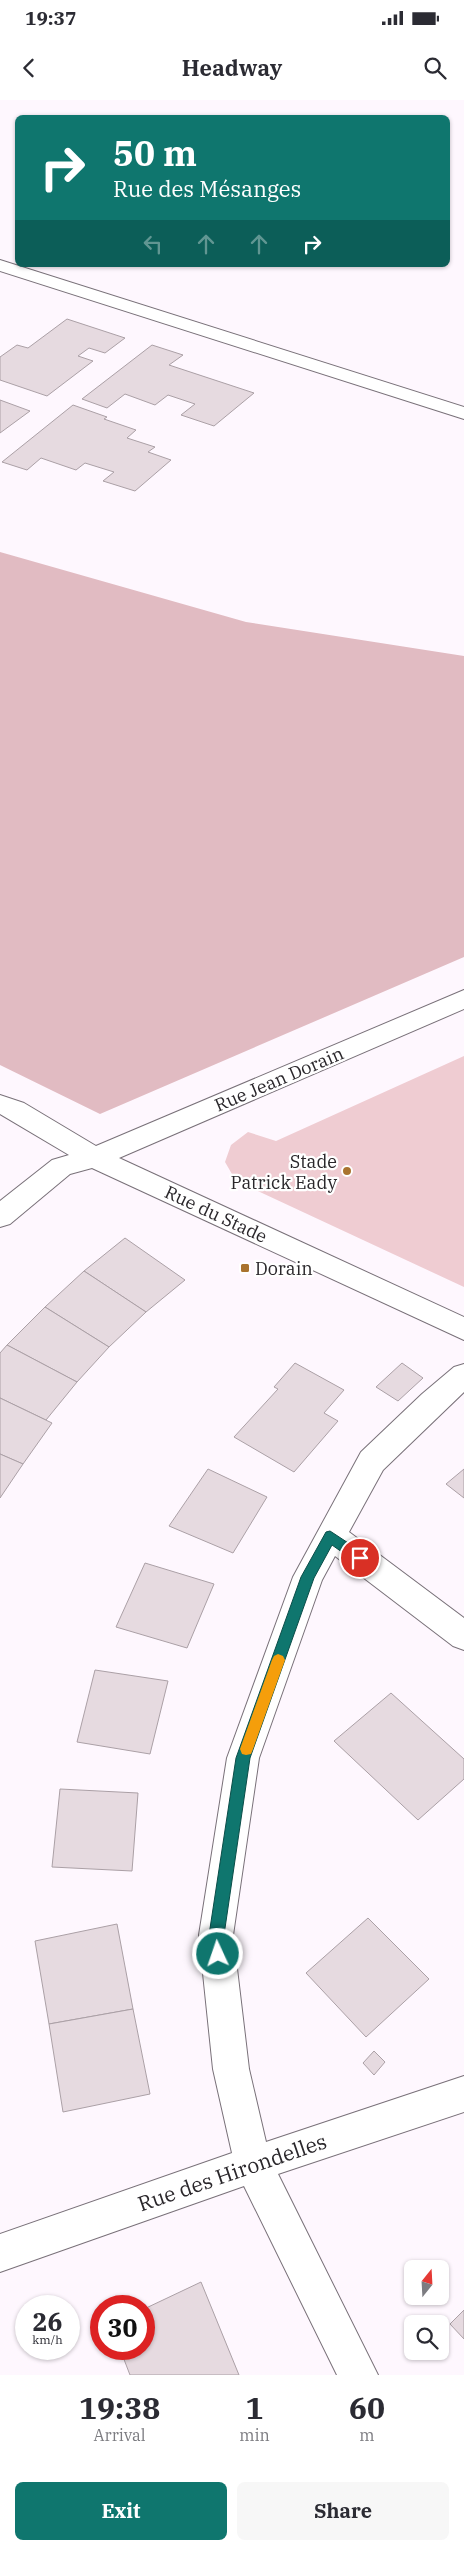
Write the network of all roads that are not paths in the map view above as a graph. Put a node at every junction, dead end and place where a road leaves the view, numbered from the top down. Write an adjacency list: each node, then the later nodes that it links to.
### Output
1 (0, 265): 2 (street)
2 (464, 413)
3 (464, 999): 5 (street, Rue Jean Dorain)
4 (0, 1104): 5 (street, Rue du Stade)
5 (94, 1158): 6 (street, Rue Jean Dorain); 7 (street, Rue du Stade)
6 (0, 1217)
7 (464, 1329)
8 (464, 1375): 9 (street)
9 (330, 1536): 10 (street); 12 (street)
10 (464, 1636)
11 (464, 2094): 12 (street, Rue des Hirondelles)
12 (253, 2164): 13 (street, Rue des Hirondelles); 14 (street)
13 (0, 2253)
14 (358, 2375)

